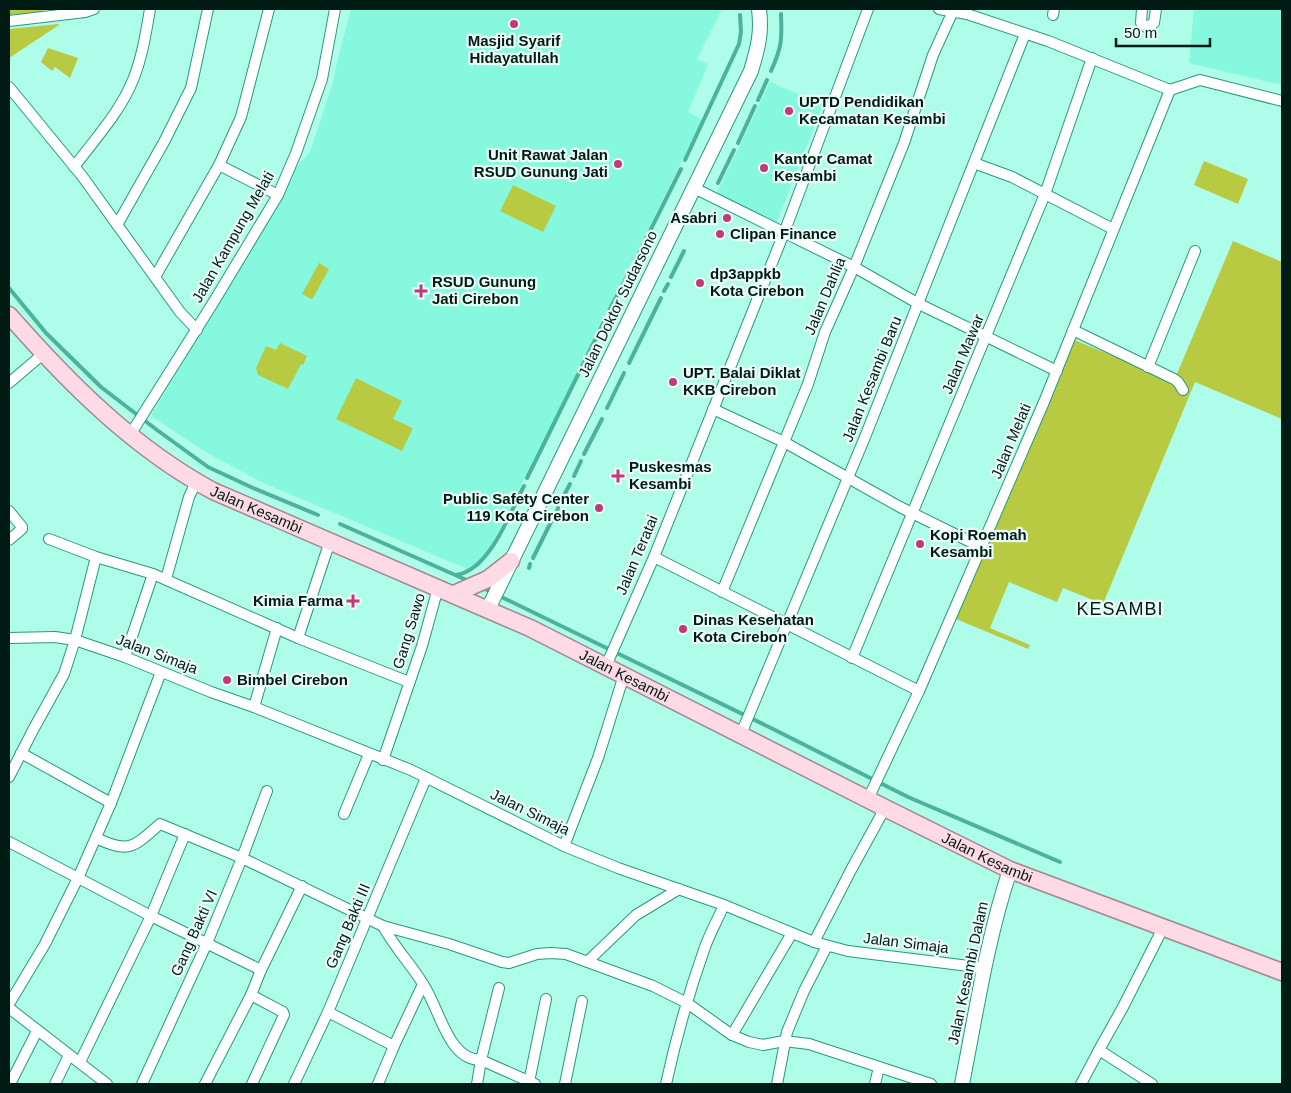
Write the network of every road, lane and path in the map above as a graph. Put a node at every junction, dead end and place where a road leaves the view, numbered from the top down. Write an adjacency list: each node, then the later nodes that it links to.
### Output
1 (94, 9): 12 (street)
2 (150, 9): 20 (street)
3 (208, 9): 24 (street)
4 (269, 9): 19 (street)
5 (335, 9): 23 (street, Jalan Kampung Melati)
6 (759, 9): 21 (street, Jalan Doktor Sudarsono)
7 (868, 9): 26 (street, Jalan Teratai)
8 (939, 9): 11 (street)
9 (1142, 9): 10 (street)
10 (1156, 9)
11 (953, 11): 13 (street); 28 (street, Jalan Dahlia)
12 (9, 21)
13 (1025, 34): 14 (street); 18 (street, Jalan Kesambi Baru)
14 (1092, 58): 16 (street); 22 (street, Jalan Mawar)
15 (9, 87): 20 (street)
16 (1170, 90): 17 (street); 25 (street, Jalan Melati)
17 (1282, 101)
18 (974, 163): 22 (street); 30 (street, Jalan Kesambi Baru)
19 (218, 165): 23 (street); 29 (street)
20 (74, 167): 24 (street)
21 (694, 188): 26 (street); 53 (street, Jalan Doktor Sudarsono)
22 (1045, 194): 25 (street); 34 (street, Jalan Mawar)
23 (278, 195): 32 (street, Jalan Kampung Melati)
24 (117, 225): 29 (street)
25 (1113, 229): 33 (street, Jalan Melati)
26 (784, 233): 28 (street); 40 (street, Jalan Teratai)
27 (1194, 251): 36 (street)
28 (854, 267): 30 (street); 42 (street, Jalan Dahlia)
29 (155, 277): 32 (street)
30 (919, 304): 34 (street); 43 (street, Jalan Kesambi Baru)
31 (9, 315): 35 (main road, Jalan Kesambi)
32 (197, 330): 41 (street, Jalan Kampung Melati)
33 (1073, 330): 36 (street); 37 (street, Jalan Melati)
34 (987, 337): 37 (street); 46 (street, Jalan Mawar)
35 (43, 354): 38 (street); 41 (main road, Jalan Kesambi)
36 (1148, 367): 39 (street)
37 (1057, 371): 50 (street, Jalan Melati)
38 (9, 383)
39 (1183, 390)
40 (713, 409): 42 (street); 52 (street, Jalan Teratai)
41 (138, 424): 44 (main road, Jalan Kesambi)
42 (784, 442): 43 (street); 58 (street, Jalan Dahlia)
43 (848, 478): 46 (street); 60 (street, Jalan Kesambi Baru)
44 (196, 482): 49 (main road, Jalan Kesambi); 55 (street)
45 (9, 511): 48 (street)
46 (912, 512): 50 (street); 66 (street, Jalan Mawar)
47 (49, 538): 51 (street)
48 (9, 540)
49 (330, 541): 56 (main road, Jalan Kesambi); 63 (street)
50 (981, 547): 71 (street, Jalan Melati)
51 (96, 557): 54 (street); 64 (street)
52 (654, 557): 58 (street); 67 (street, Jalan Teratai)
53 (511, 561): 57 (main road); 59 (street, Jalan Doktor Sudarsono)
54 (153, 574): 55 (street); 65 (street)
55 (166, 579): 61 (street)
56 (438, 588): 57 (main road, Jalan Kesambi); 70 (street, Gang Sawo)
57 (466, 589): 59 (main road, Jalan Kesambi)
58 (722, 592): 60 (street)
59 (493, 599): 67 (main road, Jalan Kesambi)
60 (787, 626): 66 (street); 73 (street, Jalan Kesambi Baru)
61 (277, 628): 63 (street); 72 (street)
62 (9, 638): 64 (street, Jalan Simaja)
63 (298, 638): 70 (street)
64 (75, 640): 65 (street, Jalan Simaja); 74 (street)
65 (125, 657): 68 (street, Jalan Simaja)
66 (852, 658): 71 (street)
67 (608, 661): 69 (main road, Jalan Kesambi)
68 (161, 672): 72 (street, Jalan Simaja); 81 (street)
69 (624, 675): 73 (main road, Jalan Kesambi); 87 (street)
70 (409, 682): 76 (street, Gang Sawo)
71 (919, 691): 80 (street, Jalan Melati)
72 (254, 707): 75 (street, Jalan Simaja)
73 (743, 729): 80 (main road, Jalan Kesambi)
74 (21, 753): 77 (street); 81 (street)
75 (370, 754): 76 (street, Jalan Simaja); 83 (street)
76 (383, 760): 78 (street, Jalan Simaja)
77 (9, 777)
78 (426, 778): 87 (street, Jalan Simaja); 95 (street, Gang Bakti III)
79 (267, 791): 88 (street, Gang Bakti VI)
80 (870, 794): 82 (main road, Jalan Kesambi)
81 (111, 803): 85 (street)
82 (885, 808): 89 (main road, Jalan Kesambi); 99 (street)
83 (344, 814)
84 (185, 834): 85 (street); 88 (street); 94 (street)
85 (96, 838): 90 (street)
86 (9, 842): 90 (street)
87 (564, 846): 92 (street, Jalan Simaja)
88 (242, 858): 91 (street); 100 (street, Gang Bakti VI)
89 (1010, 870): 97 (main road, Jalan Kesambi); 103 (street, Jalan Kesambi Dalam)
90 (78, 878): 94 (street); 112 (street)
91 (302, 886): 95 (street); 104 (street)
92 (679, 889): 93 (street, Jalan Simaja); 102 (street)
93 (724, 905): 98 (street, Jalan Simaja); 111 (street)
94 (151, 916): 100 (street); 122 (street)
95 (368, 919): 96 (street); 114 (street, Gang Bakti III)
96 (383, 926): 102 (street); 106 (street)
97 (1163, 928): 105 (main road, Jalan Kesambi); 119 (street)
98 (792, 933): 99 (street, Jalan Simaja); 116 (street)
99 (814, 942): 101 (street, Jalan Simaja)
100 (207, 943): 104 (street); 128 (street, Gang Bakti VI)
101 (827, 946): 103 (street, Jalan Simaja); 117 (street)
102 (588, 961): 111 (street)
103 (985, 968): 139 (street, Jalan Kesambi Dalam)
104 (261, 970): 108 (street)
105 (1282, 972)
106 (423, 984): 118 (street); 121 (street)
107 (499, 988): 121 (street)
108 (251, 995): 129 (street); 130 (street)
109 (546, 999): 125 (street)
110 (582, 1001): 134 (street)
111 (687, 1003): 116 (street); 135 (street)
112 (9, 1004)
113 (9, 1008): 115 (street)
114 (328, 1012): 118 (street); 131 (street, Gang Bakti III)
115 (37, 1031): 120 (street); 126 (street)
116 (732, 1035): 117 (street)
117 (784, 1041): 123 (street); 136 (street)
118 (394, 1046): 132 (street)
119 (1098, 1050): 140 (street); 141 (street)
120 (69, 1055): 122 (street); 127 (street)
121 (481, 1060): 125 (street); 133 (street)
122 (80, 1062): 124 (street)
123 (879, 1066): 137 (street); 138 (street)
124 (104, 1083)
125 (532, 1083)
126 (10, 1084)
127 (55, 1084)
128 (142, 1084)
129 (205, 1084)
130 (252, 1084)
131 (294, 1084)
132 (378, 1084)
133 (477, 1084)
134 (565, 1084)
135 (666, 1084)
136 (777, 1084)
137 (875, 1084)
138 (931, 1084)
139 (962, 1084)
140 (1081, 1084)
141 (1152, 1084)

